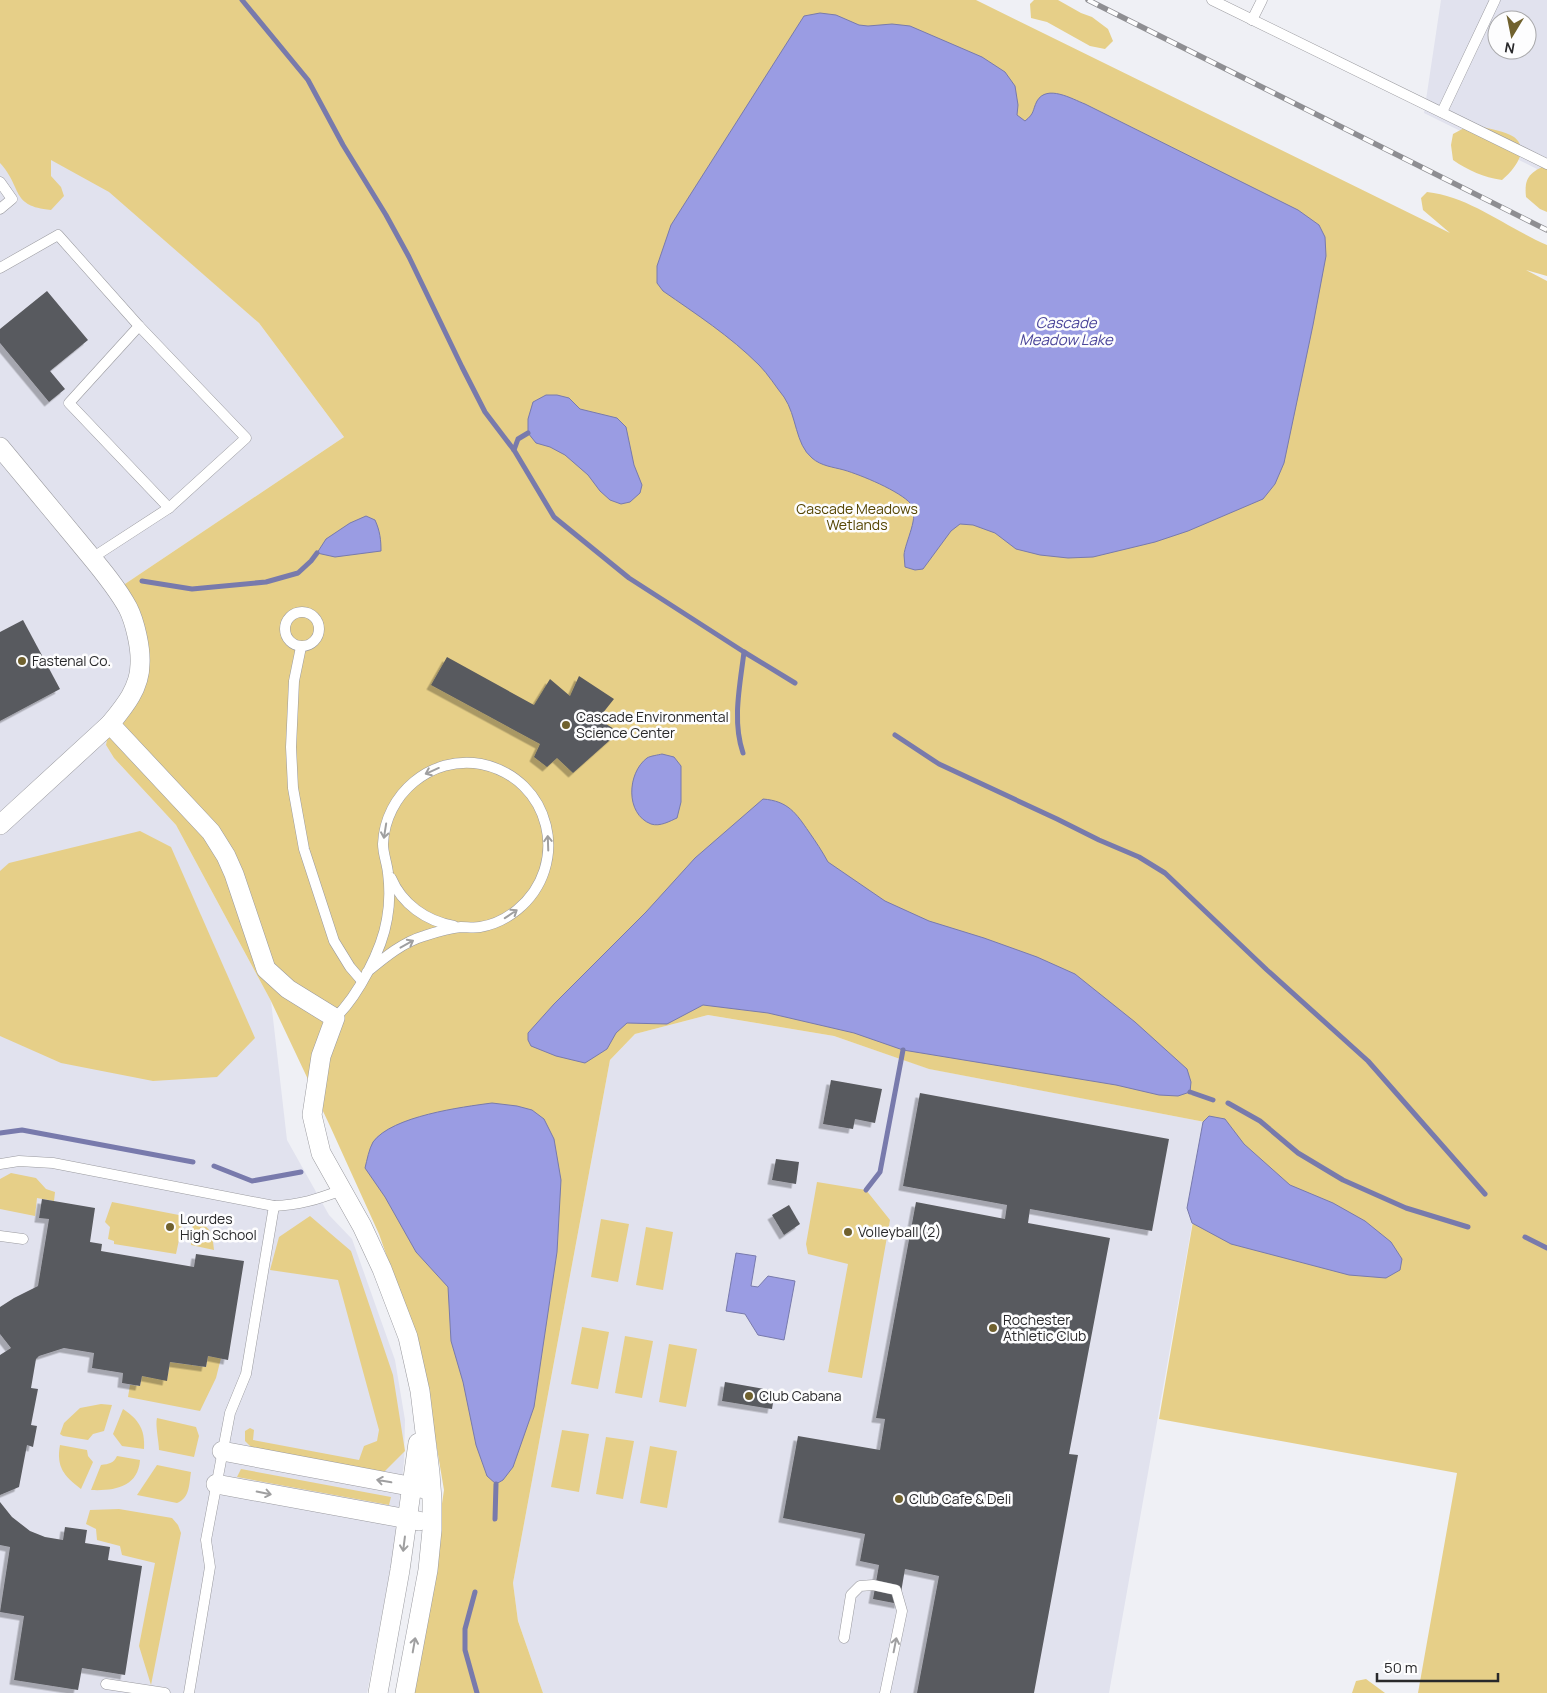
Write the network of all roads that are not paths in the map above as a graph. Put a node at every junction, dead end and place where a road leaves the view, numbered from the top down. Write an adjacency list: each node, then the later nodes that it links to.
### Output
1 (1212, 0): 4 (lane)
2 (1262, 0): 4 (lane)
3 (1495, 0): 5 (lane)
4 (1252, 20): 5 (lane)
5 (1442, 112): 6 (lane)
6 (1547, 164)
7 (0, 182): 8 (lane)
8 (0, 209)
9 (0, 268): 10 (lane)
10 (139, 326): 12 (lane); 12 (lane)
11 (0, 447): 13 (street)
12 (169, 508): 13 (lane)
13 (92, 558): 15 (street)
14 (300, 646): 19 (lane)
15 (110, 724): 16 (street); 20 (street)
16 (1, 823)
17 (388, 872): 18 (lane); 18 (lane, one-way to 17); 19 (lane)
18 (460, 927): 19 (lane, one-way to 18)
19 (364, 977): 20 (lane)
20 (335, 1018): 22 (street)
21 (0, 1164): 23 (lane)
22 (342, 1190): 23 (lane); 28 (street)
23 (274, 1206): 26 (lane)
24 (0, 1236): 25 (lane)
25 (23, 1240)
26 (222, 1451): 27 (lane); 28 (street, one-way to 26)
27 (216, 1484): 29 (street, one-way to 29); 34 (lane)
28 (422, 1488): 29 (street); 30 (street)
29 (406, 1520): 30 (street); 35 (street, one-way to 35)
30 (432, 1523): 36 (street, one-way to 30)
31 (844, 1638): 37 (lane, one-way to 31)
32 (106, 1684): 33 (lane)
33 (165, 1693)
34 (188, 1693)
35 (378, 1693)
36 (405, 1693)
37 (885, 1693)

